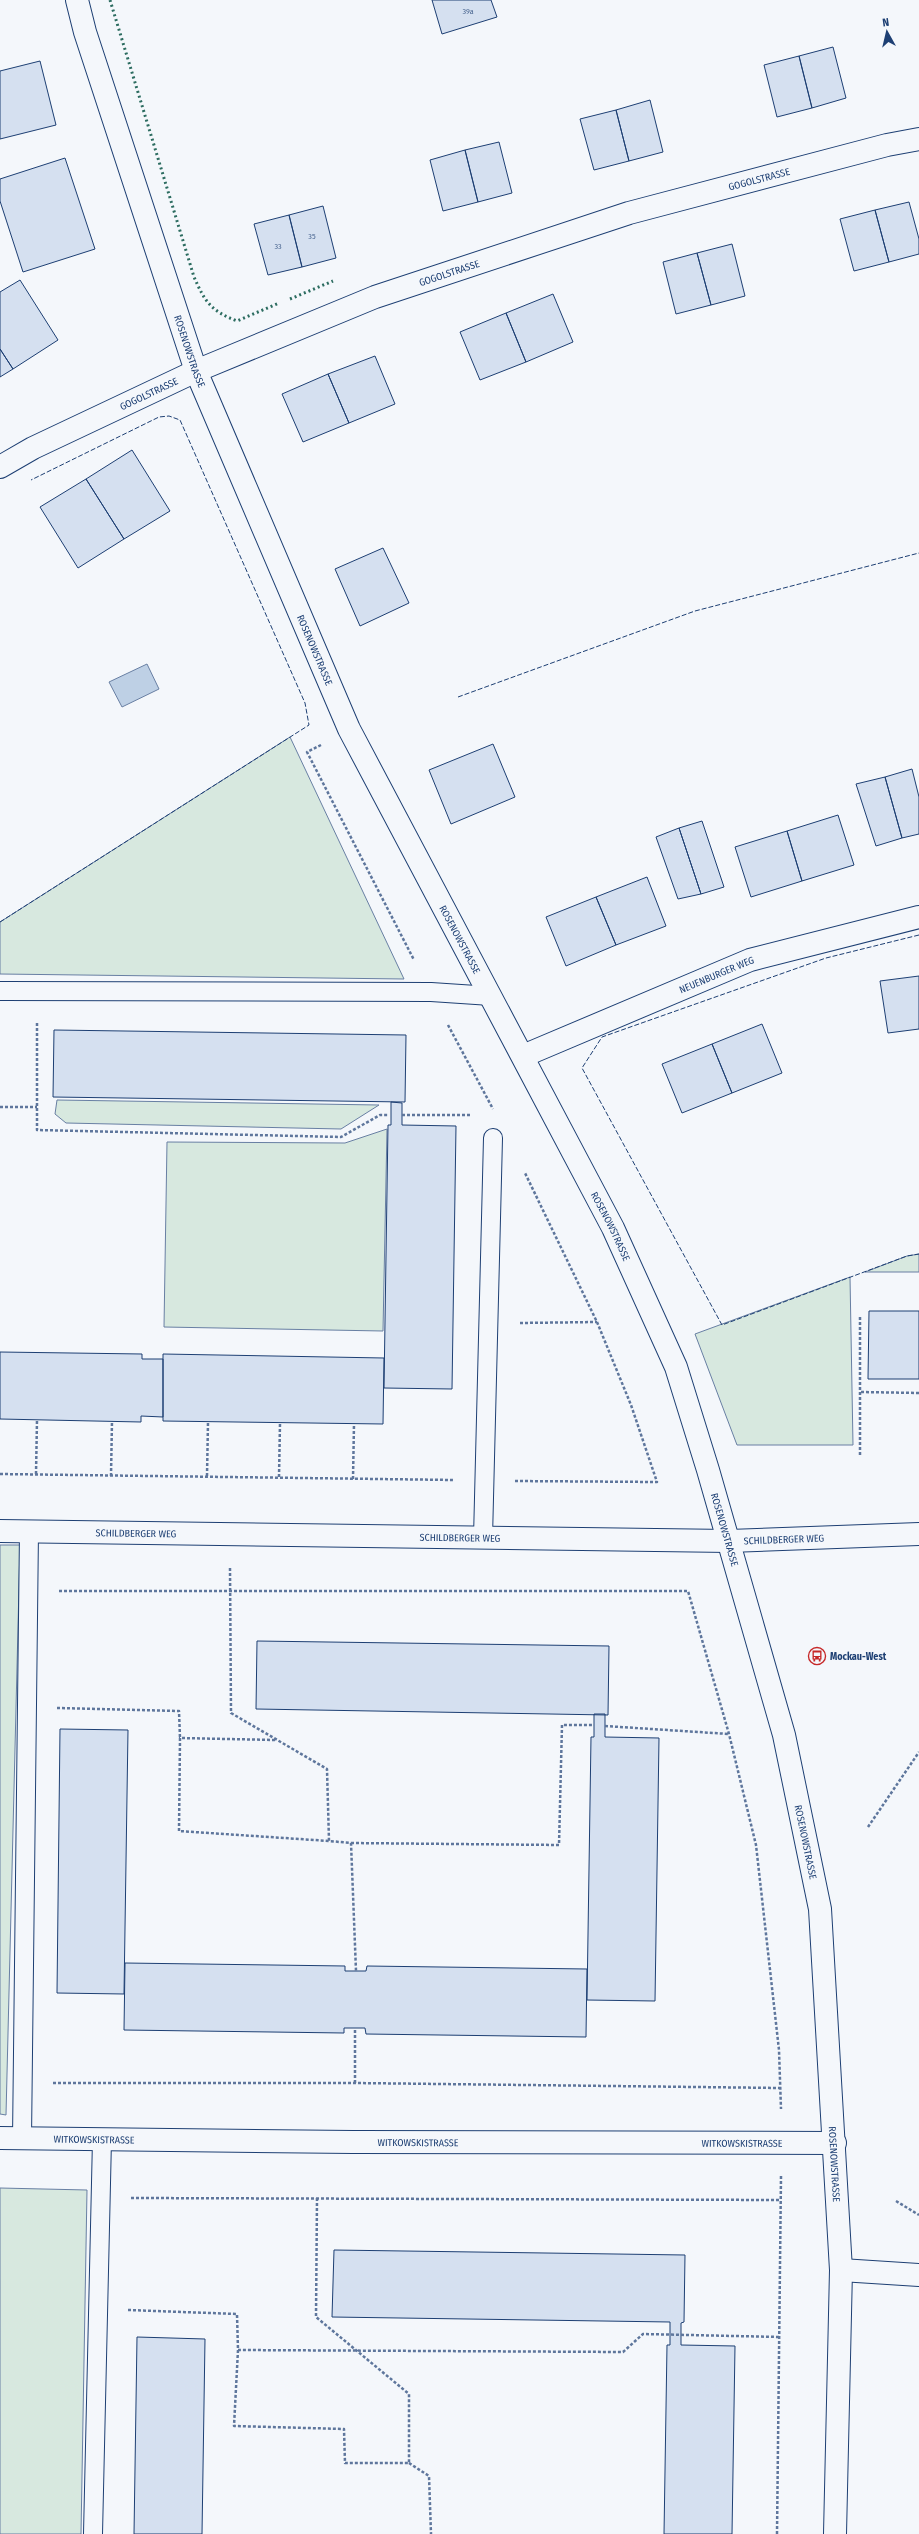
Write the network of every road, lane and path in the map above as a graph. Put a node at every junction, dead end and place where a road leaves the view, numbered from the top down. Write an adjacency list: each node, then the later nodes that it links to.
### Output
1 (77, 0): 3 (street, ROSENOWSTRASSE)
2 (919, 139): 3 (street, GOGOLSTRASSE)
3 (196, 371): 4 (street, GOGOLSTRASSE); 5 (street, ROSENOWSTRASSE)
4 (0, 467)
5 (349, 729): 9 (path); 10 (street, ROSENOWSTRASSE)
6 (919, 917): 11 (street, NEUENBURGER WEG)
7 (0, 991): 8 (lane)
8 (37, 992): 9 (lane); 13 (path)
9 (431, 992): 10 (lane); 16 (path)
10 (491, 996): 11 (street, ROSENOWSTRASSE)
11 (522, 1056): 42 (street, ROSENOWSTRASSE)
12 (0, 1107): 13 (path)
13 (37, 1107): 14 (path)
14 (390, 1115)
15 (402, 1115): 16 (path)
16 (496, 1115): 17 (path)
17 (493, 1138): 21 (lane)
18 (524, 1172): 20 (path)
19 (860, 1317): 22 (path)
20 (597, 1322): 21 (path); 36 (path)
21 (488, 1324): 36 (lane)
22 (860, 1392): 23 (path); 29 (path)
23 (919, 1393)
24 (37, 1420): 31 (path)
25 (112, 1421): 32 (path)
26 (208, 1422): 33 (path)
27 (280, 1423): 34 (path)
28 (354, 1424): 35 (path)
29 (860, 1455)
30 (0, 1474): 31 (path)
31 (36, 1474): 32 (path)
32 (111, 1476): 33 (path)
33 (207, 1476): 34 (path)
34 (279, 1477): 35 (path)
35 (353, 1479): 36 (path)
36 (484, 1480): 41 (lane)
37 (0, 1531): 38 (street, SCHILDBERGER WEG)
38 (29, 1531): 39 (street, SCHILDBERGER WEG); 44 (lane)
39 (229, 1534): 41 (street, SCHILDBERGER WEG); 43 (path)
40 (919, 1534): 42 (street, SCHILDBERGER WEG)
41 (483, 1538): 42 (street, SCHILDBERGER WEG)
42 (729, 1540): 64 (street, ROSENOWSTRASSE)
43 (230, 1590): 44 (path); 48 (path); 50 (path)
44 (29, 1591): 45 (lane)
45 (27, 1707): 49 (path); 57 (lane)
46 (594, 1726): 54 (path)
47 (605, 1726): 48 (path)
48 (729, 1734): 59 (path)
49 (180, 1738): 50 (path); 53 (path)
50 (276, 1740): 53 (path)
51 (919, 1752): 52 (path)
52 (868, 1827)
53 (328, 1841): 54 (path)
54 (351, 1842): 55 (path)
55 (356, 1971)
56 (355, 2028): 58 (path)
57 (23, 2083): 58 (path); 61 (lane)
58 (355, 2083): 59 (path)
59 (781, 2088): 63 (path)
60 (0, 2138): 61 (street, WITKOWSKISTRASSE)
61 (22, 2139): 62 (street, WITKOWSKISTRASSE)
62 (102, 2139): 63 (street, WITKOWSKISTRASSE); 65 (lane)
63 (781, 2143): 64 (street, WITKOWSKISTRASSE); 67 (path)
64 (835, 2143): 70 (street, ROSENOWSTRASSE)
65 (101, 2198): 66 (path); 72 (lane)
66 (317, 2198): 67 (path); 75 (path)
67 (781, 2200): 73 (path)
68 (896, 2201): 69 (path)
69 (919, 2215)
70 (841, 2270): 71 (street); 80 (street, ROSENOWSTRASSE)
71 (919, 2275)
72 (98, 2309): 74 (path); 77 (lane)
73 (780, 2337): 75 (path); 79 (path)
74 (238, 2350): 75 (path); 76 (path)
75 (358, 2350): 76 (path)
76 (409, 2463): 78 (path)
77 (93, 2534)
78 (431, 2534)
79 (777, 2534)
80 (835, 2534)

